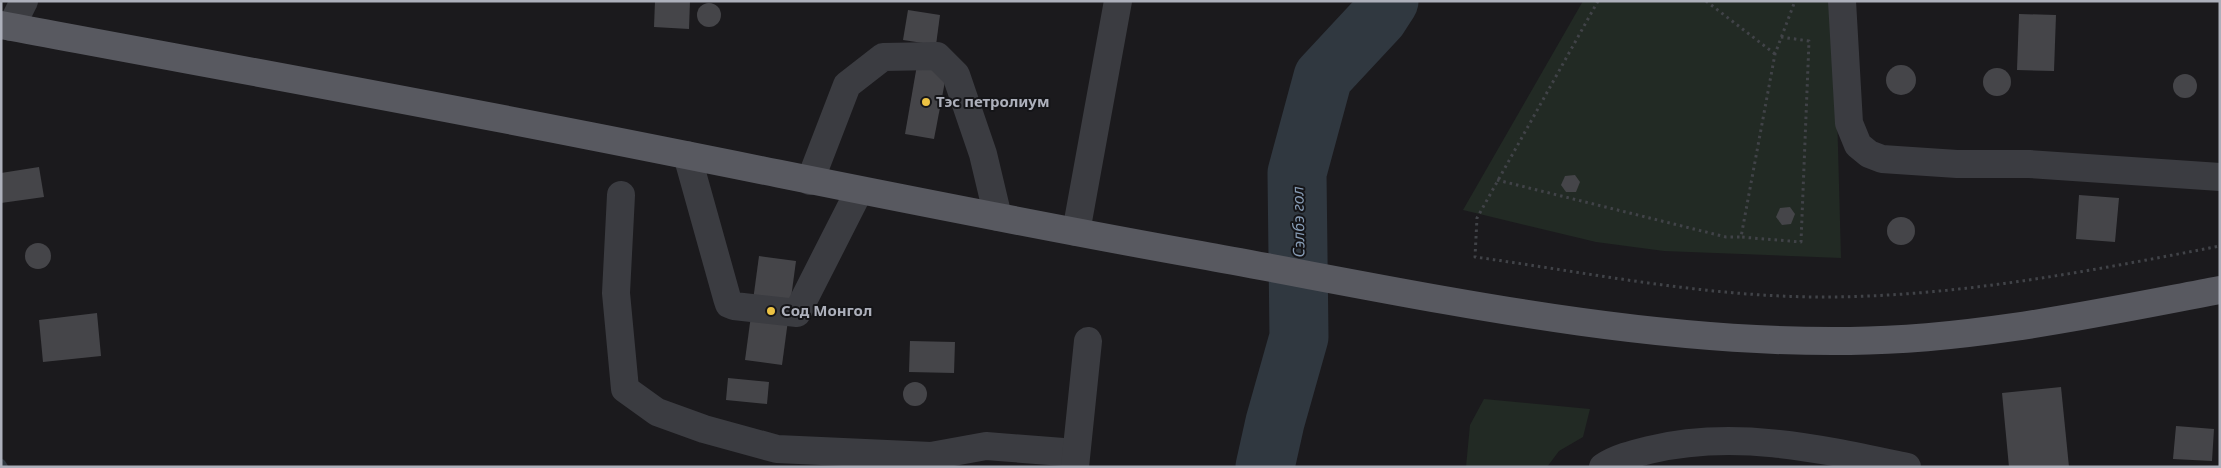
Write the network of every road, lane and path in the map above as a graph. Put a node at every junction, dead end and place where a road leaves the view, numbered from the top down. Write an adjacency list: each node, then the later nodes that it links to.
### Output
1 (24, 1): 7 (street)
2 (1118, 1): 17 (street)
3 (1598, 1): 13 (path)
4 (1706, 1): 9 (path)
5 (1795, 1): 8 (path)
6 (1842, 1): 11 (street)
7 (6, 26): 10 (main road)
8 (1781, 37): 9 (path); 18 (path)
9 (1775, 54): 18 (path)
10 (686, 155): 12 (main road); 14 (street)
11 (2220, 177)
12 (810, 180): 14 (main road); 16 (street)
13 (1497, 180): 18 (path); 19 (path)
14 (860, 191): 16 (main road)
15 (621, 195): 22 (street)
16 (998, 217): 17 (main road)
17 (1076, 232): 20 (main road)
18 (1741, 237)
19 (2220, 246)
20 (2220, 290)
21 (1088, 341): 22 (street)
22 (1076, 460)
23 (1603, 467): 24 (street)
24 (1907, 467)

